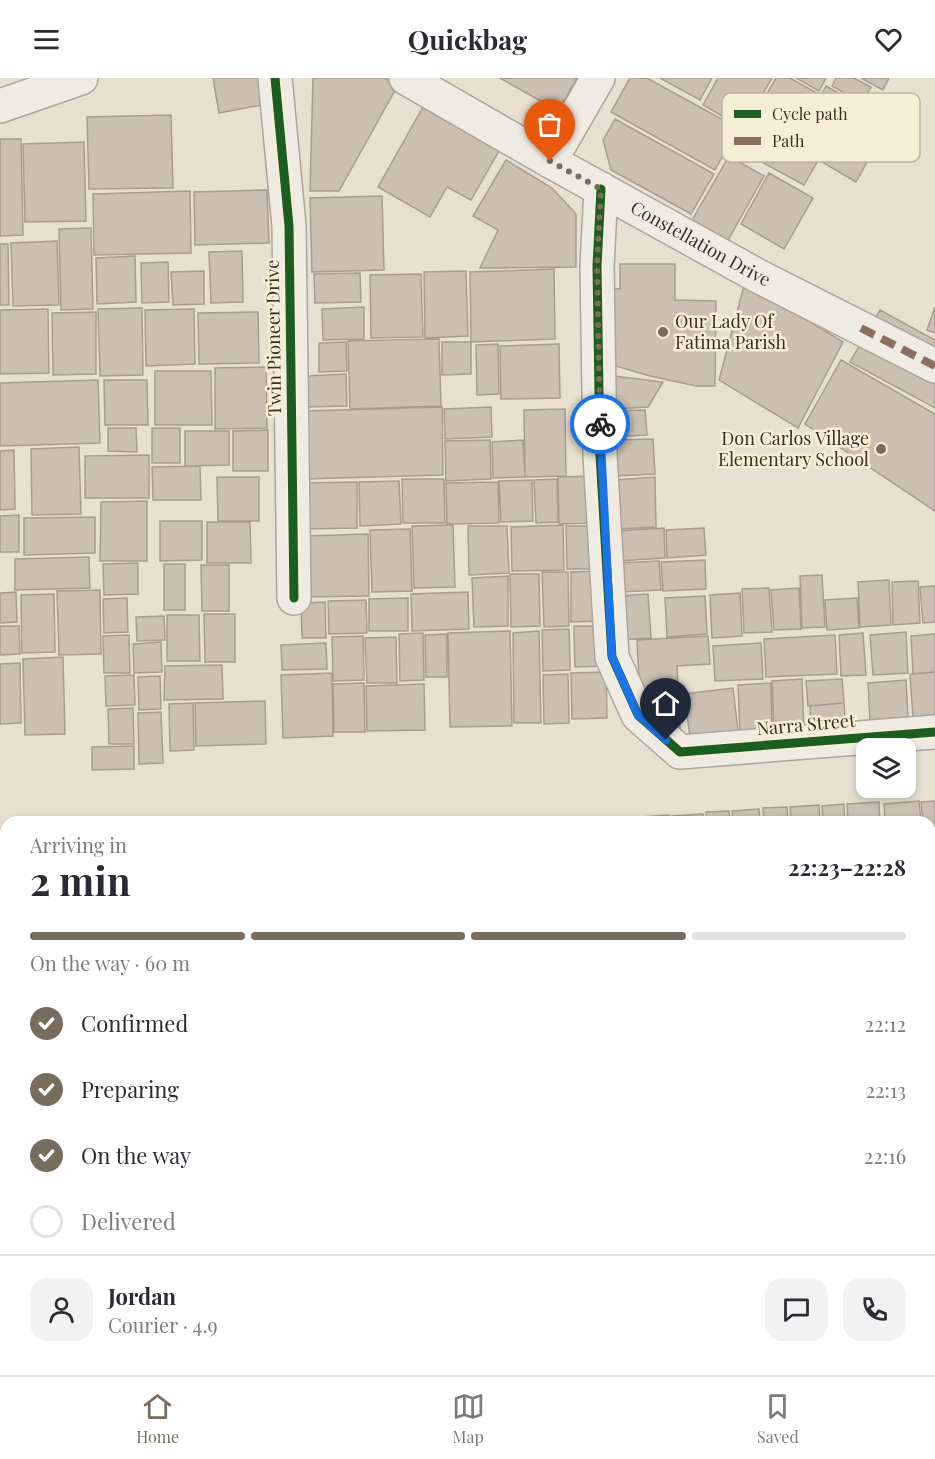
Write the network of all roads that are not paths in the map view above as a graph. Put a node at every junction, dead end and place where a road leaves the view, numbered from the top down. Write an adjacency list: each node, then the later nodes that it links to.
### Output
1 (81, 78): 5 (street)
2 (275, 78): 9 (street, Twin Pioneer Drive)
3 (406, 78): 6 (street, Constellation Drive)
4 (598, 78): 6 (street)
5 (0, 106)
6 (550, 161): 7 (street, Constellation Drive)
7 (601, 189): 8 (street, Constellation Drive); 10 (street, Narra Street)
8 (935, 366)
9 (294, 598)
10 (935, 732)

